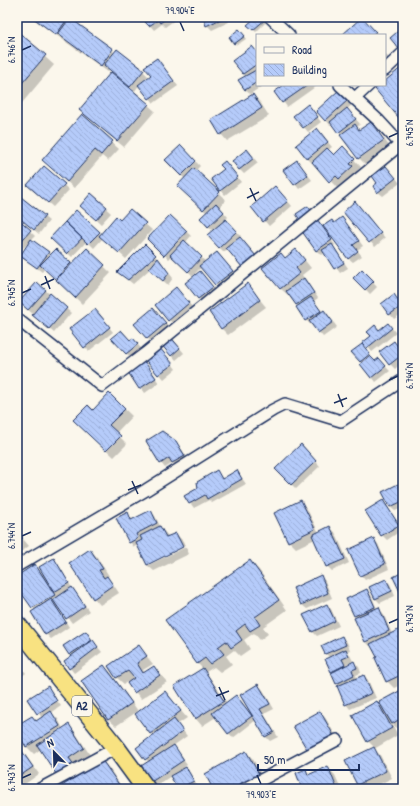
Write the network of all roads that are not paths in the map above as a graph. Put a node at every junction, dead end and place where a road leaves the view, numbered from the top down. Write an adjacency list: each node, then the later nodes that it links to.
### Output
1 (270, 17): 2 (street)
2 (288, 34)
3 (403, 54): 4 (street)
4 (386, 69)
5 (341, 86): 7 (street)
6 (368, 86): 7 (street)
7 (354, 99): 8 (street)
8 (402, 145): 9 (street)
9 (17, 319)
10 (403, 380): 11 (street)
11 (17, 566)
12 (17, 625): 14 (highway, A2)
13 (337, 740): 17 (street)
14 (116, 748): 15 (street); 16 (highway, A2)
15 (40, 789)
16 (146, 789)
17 (244, 789)

